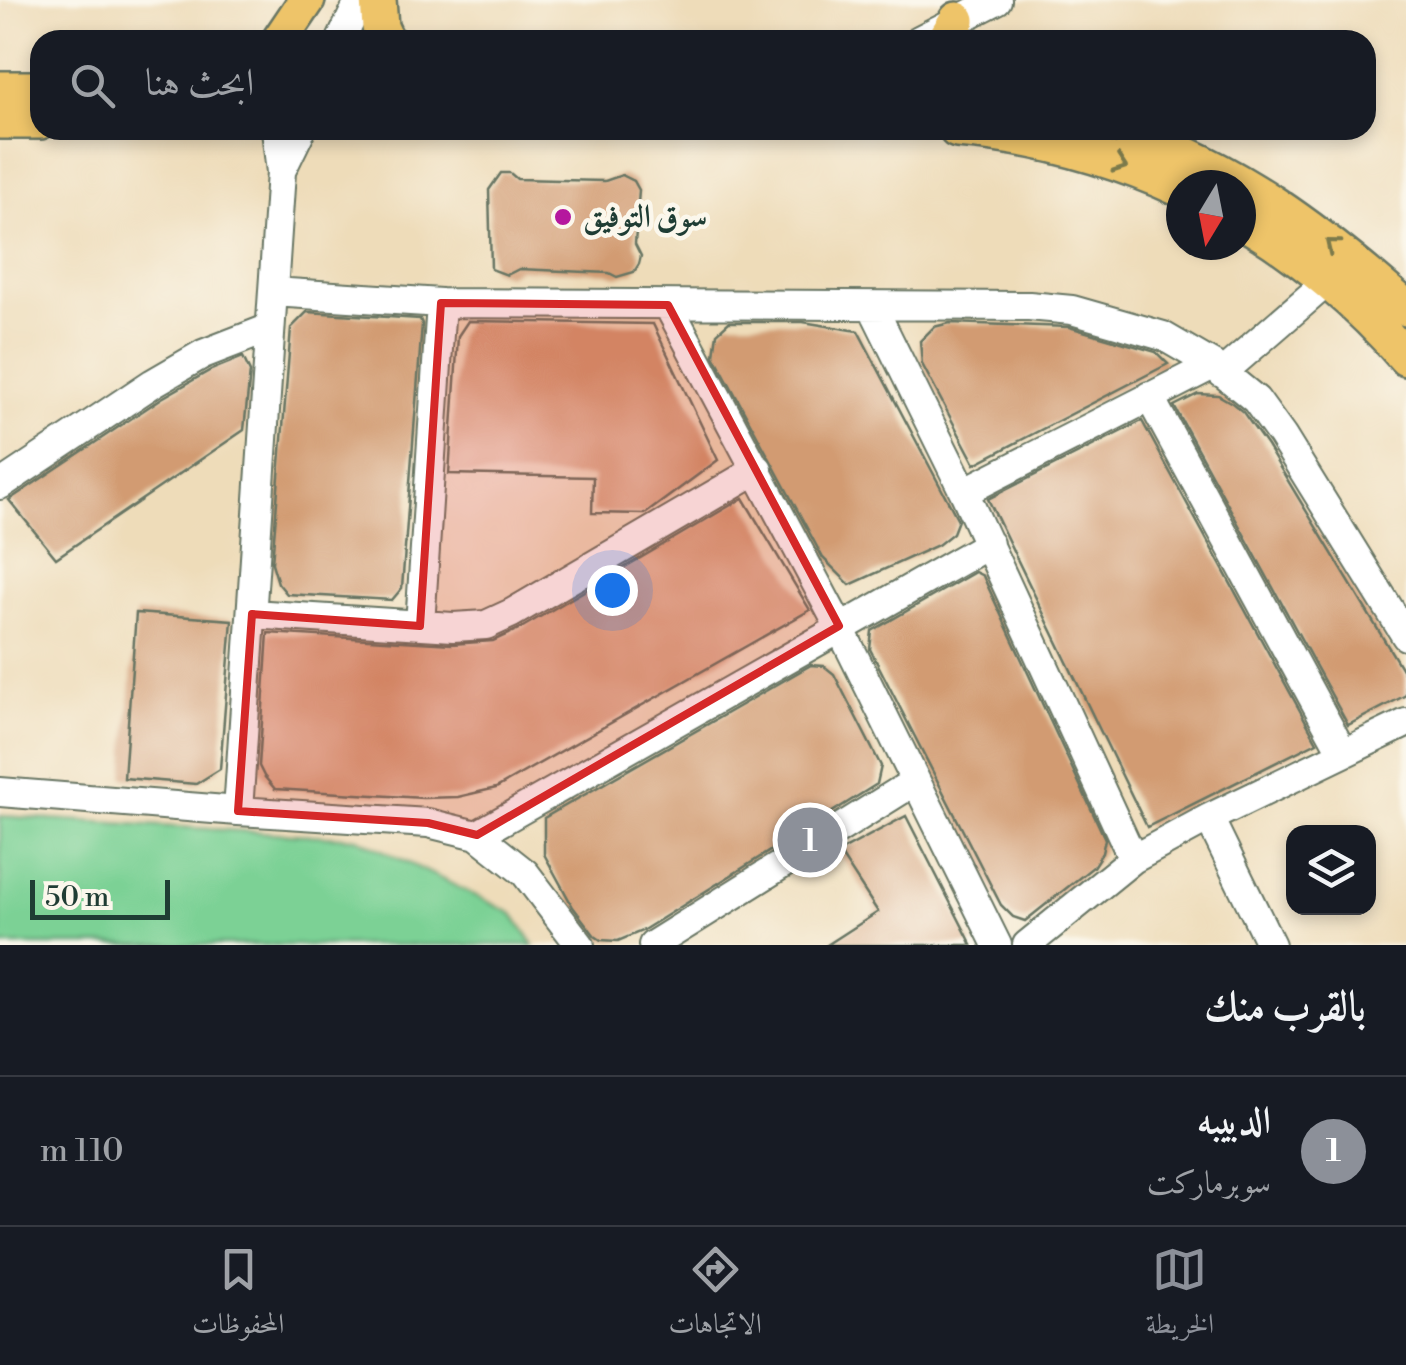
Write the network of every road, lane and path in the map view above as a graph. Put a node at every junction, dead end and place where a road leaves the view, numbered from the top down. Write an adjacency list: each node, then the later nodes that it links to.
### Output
1 (311, 0): 5 (main road); 6 (street)
2 (360, 0): 7 (street)
3 (378, 0): 8 (main road)
4 (997, 0): 9 (street)
5 (288, 30)
6 (302, 30)
7 (346, 30)
8 (381, 30)
9 (951, 30)
10 (0, 89): 11 (main road)
11 (30, 89)
12 (0, 121): 13 (main road)
13 (30, 121)
14 (277, 140): 18 (street)
15 (297, 140): 18 (street)
16 (1030, 140): 19 (main road, one-way to 19)
17 (1154, 140): 27 (main road, one-way to 17)
18 (280, 172): 22 (street)
19 (1166, 183)
20 (1256, 228): 21 (main road)
21 (1327, 282): 27 (main road); 28 (street)
22 (273, 292): 23 (street); 26 (street)
23 (441, 303): 24 (street); 35 (street)
24 (668, 306): 25 (street); 30 (street)
25 (872, 306): 28 (street); 32 (street)
26 (270, 328): 31 (street); 34 (street)
27 (1401, 328)
28 (1218, 369): 29 (street); 37 (street)
29 (1149, 396): 32 (street); 39 (street)
30 (758, 469): 35 (street); 36 (street)
31 (0, 486)
32 (964, 492): 33 (street)
33 (988, 544): 36 (street); 45 (street)
34 (252, 614): 35 (street); 42 (street)
35 (420, 625)
36 (839, 626): 40 (street); 44 (street)
37 (1406, 636)
38 (1406, 723): 39 (street)
39 (1343, 753): 43 (street)
40 (914, 782): 47 (street); 48 (street)
41 (0, 792): 42 (street)
42 (238, 810): 44 (street)
43 (1208, 818): 45 (street); 50 (street)
44 (477, 835): 46 (street)
45 (1133, 858): 49 (street)
46 (580, 945)
47 (654, 945)
48 (997, 945)
49 (1027, 945)
50 (1271, 945)

